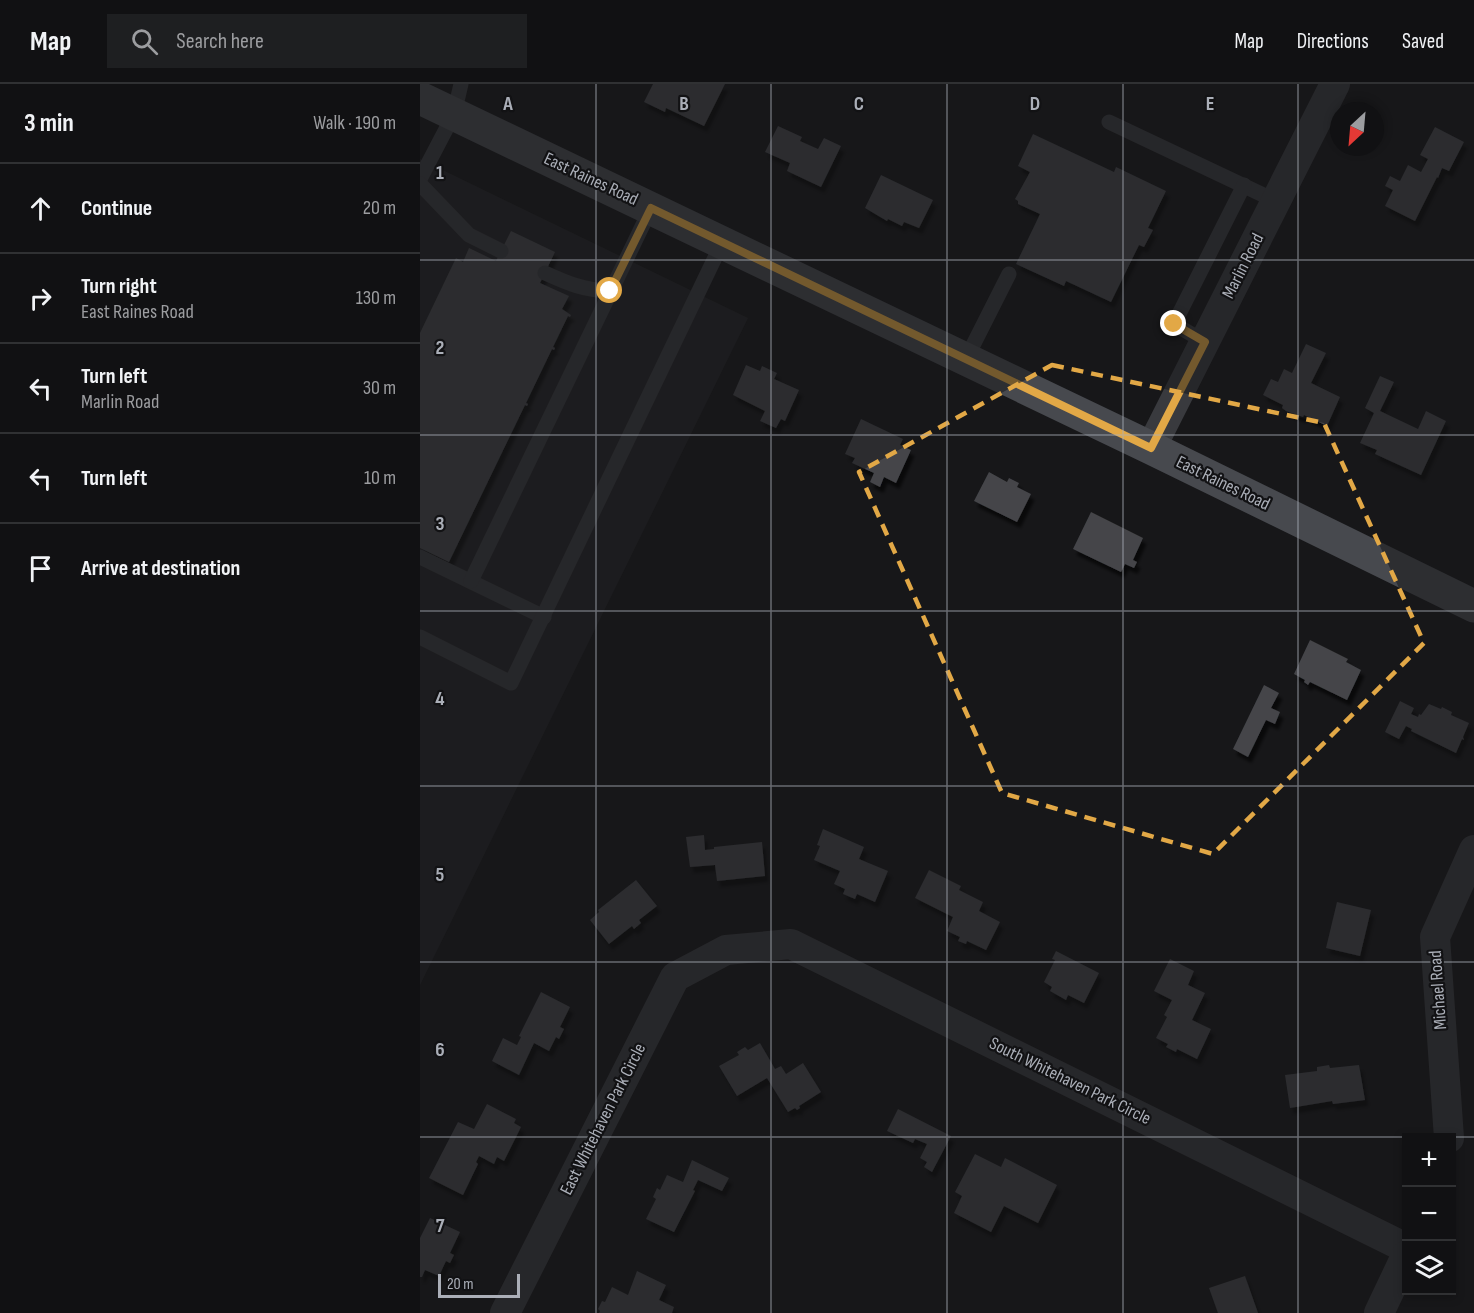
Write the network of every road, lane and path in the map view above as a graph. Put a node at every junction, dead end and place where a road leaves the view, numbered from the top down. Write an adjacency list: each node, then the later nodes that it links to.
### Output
1 (1335, 84): 7 (street, Marlin Road)
2 (420, 98): 3 (main road, East Raines Road)
3 (457, 99): 5 (lane); 8 (main road, East Raines Road)
4 (1109, 122): 6 (lane)
5 (420, 182): 10 (lane)
6 (1244, 185): 7 (lane); 14 (lane)
7 (1276, 201): 14 (street, Marlin Road)
8 (651, 208): 9 (main road, East Raines Road); 13 (lane)
9 (722, 243): 15 (main road, East Raines Road); 20 (lane)
10 (501, 251)
11 (545, 273): 13 (lane)
12 (1010, 274): 15 (lane)
13 (610, 291): 18 (lane)
14 (1205, 342): 16 (street, Marlin Road)
15 (966, 360): 16 (main road, East Raines Road)
16 (1151, 448): 19 (main road, East Raines Road)
17 (420, 557): 18 (lane)
18 (471, 581): 20 (lane)
19 (1474, 606)
20 (543, 617): 21 (lane)
21 (420, 637)
22 (1474, 850): 24 (street, Michael Road)
23 (726, 950): 25 (street, South Whitehaven Park Circle); 27 (street, East Whitehaven Park Circle)
24 (1449, 1133)
25 (1402, 1246)
26 (1402, 1266): 28 (street)
27 (505, 1313)
28 (1379, 1313)

